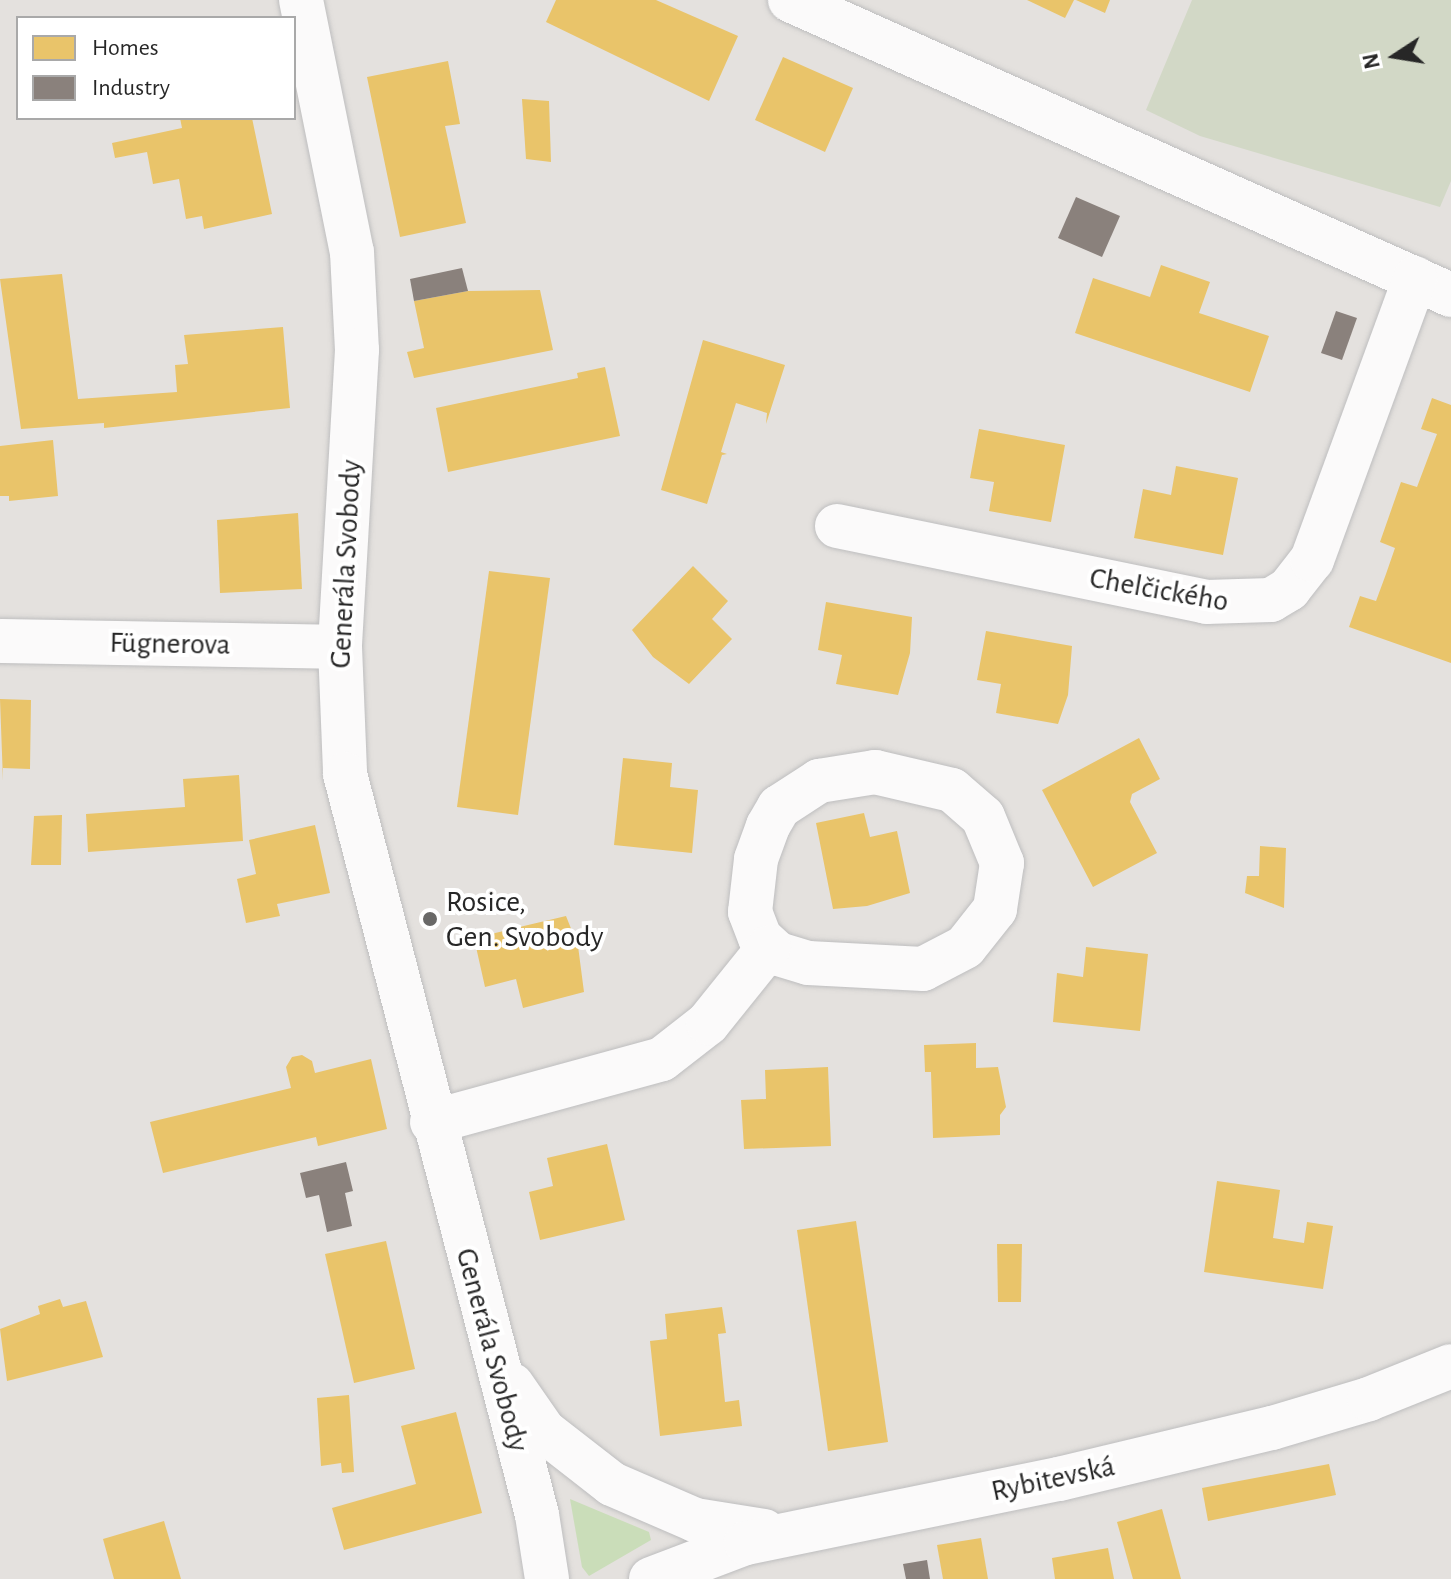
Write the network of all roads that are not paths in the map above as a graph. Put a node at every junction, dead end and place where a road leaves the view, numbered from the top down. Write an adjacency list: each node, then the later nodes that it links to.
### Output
1 (301, 0): 6 (street, Generála Svobody)
2 (790, 0): 3 (street, Chelčického)
3 (1433, 287): 4 (street, Chelčického)
4 (837, 526)
5 (0, 641): 6 (street, Fügnerova)
6 (340, 647): 8 (street, Generála Svobody)
7 (769, 947): 7 (street); 8 (street)
8 (432, 1122): 9 (street, Generála Svobody)
9 (481, 1311): 11 (street); 12 (street, Generála Svobody)
10 (1451, 1366): 11 (street, Rybitevská)
11 (822, 1526): 13 (street, Rybitevská)
12 (547, 1579)
13 (651, 1579)

